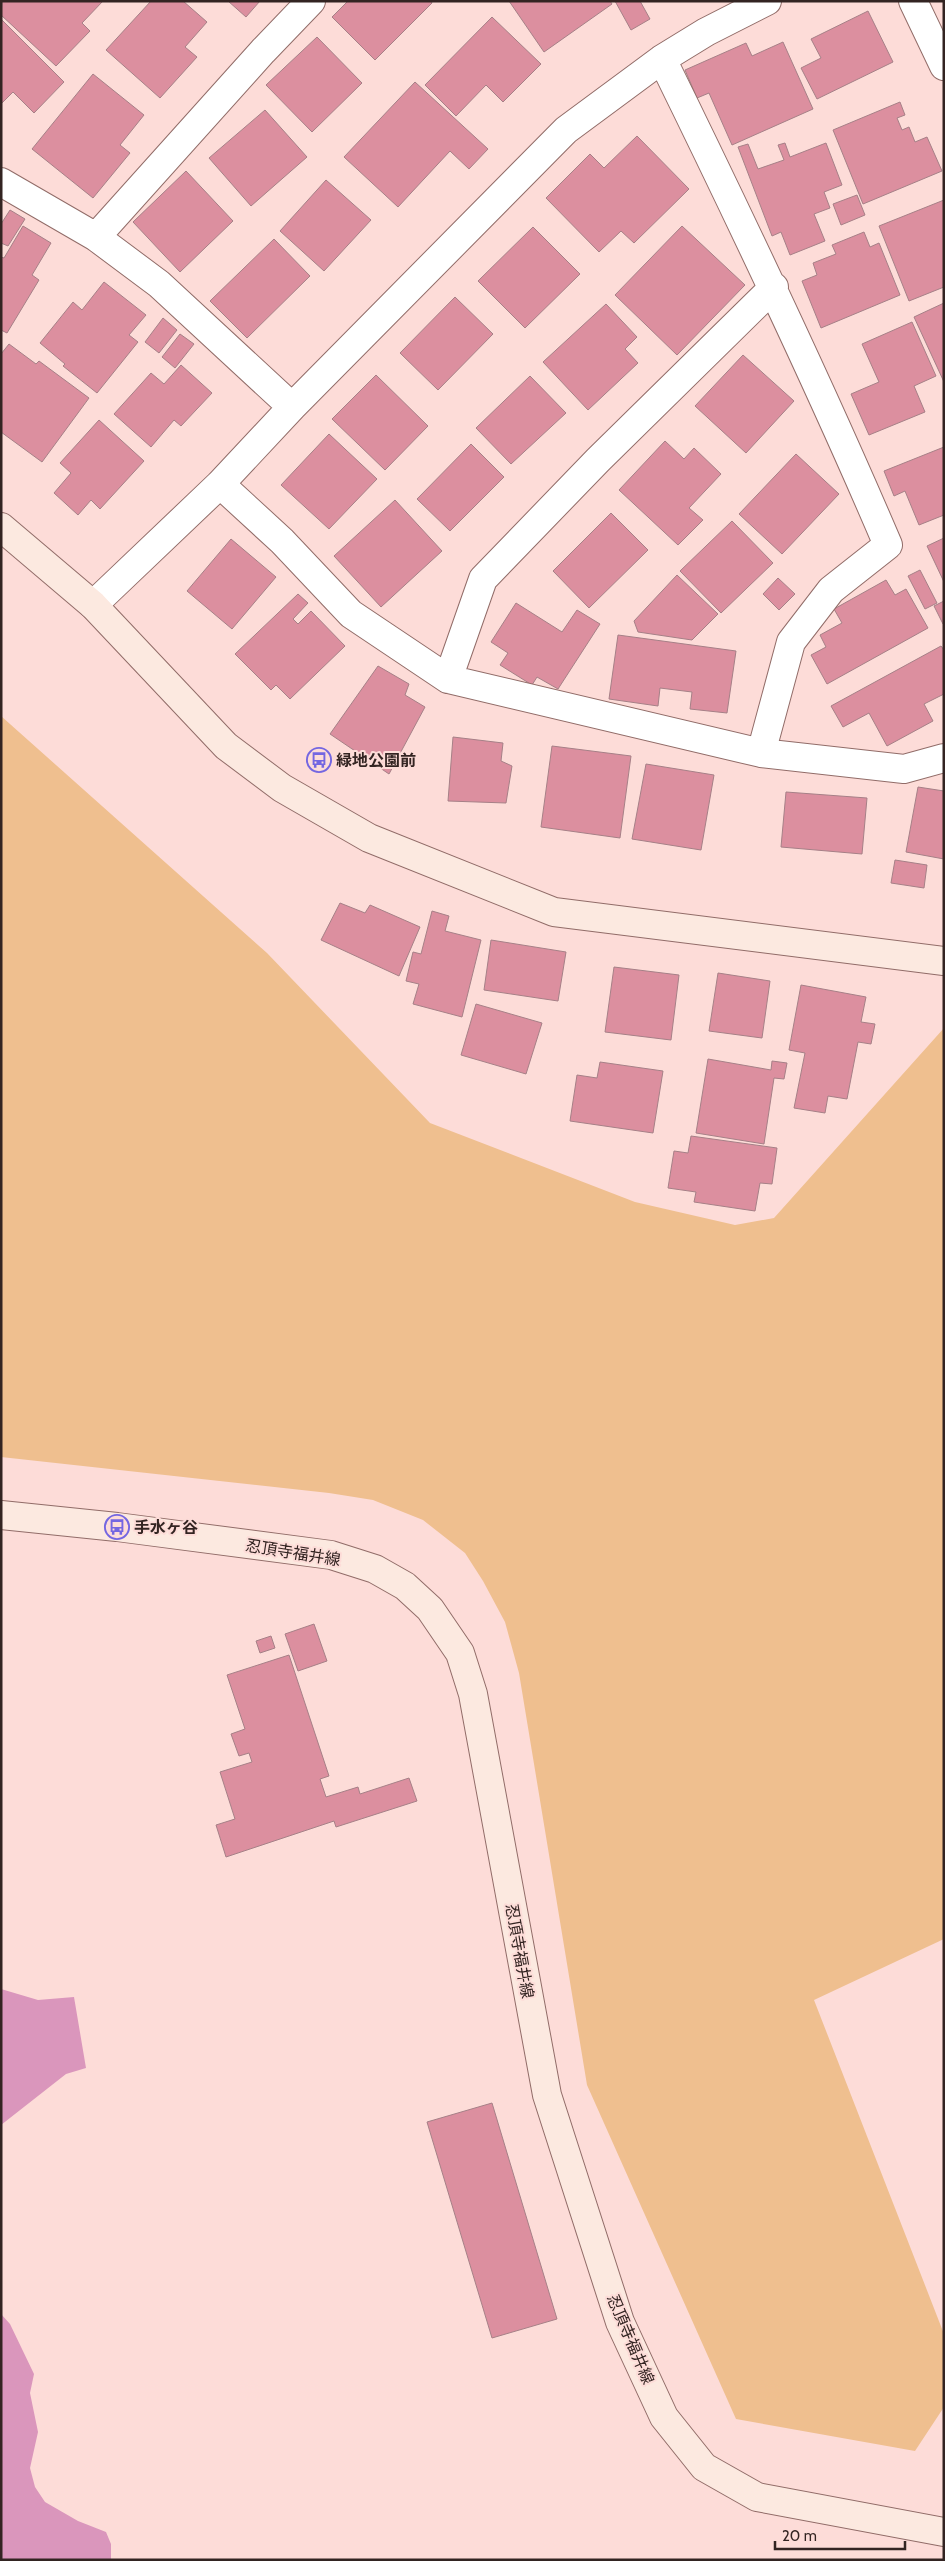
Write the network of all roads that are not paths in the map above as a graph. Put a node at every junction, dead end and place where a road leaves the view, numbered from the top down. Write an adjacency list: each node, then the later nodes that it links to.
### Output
1 (311, 1): 7 (street)
2 (767, 1): 4 (street)
3 (913, 1): 5 (street)
4 (662, 59): 8 (street); 9 (street)
5 (944, 66)
6 (1, 182): 7 (street)
7 (96, 237): 9 (street)
8 (774, 287): 13 (street); 14 (street)
9 (292, 407): 10 (street)
10 (220, 484): 12 (street); 13 (street)
11 (1, 527): 12 (main road)
12 (93, 605): 16 (main road)
13 (448, 678): 14 (street)
14 (761, 753): 15 (street)
15 (944, 758)
16 (944, 961)
17 (1, 1515): 18 (main road, 忍頂寺福井線)
18 (944, 2532)

